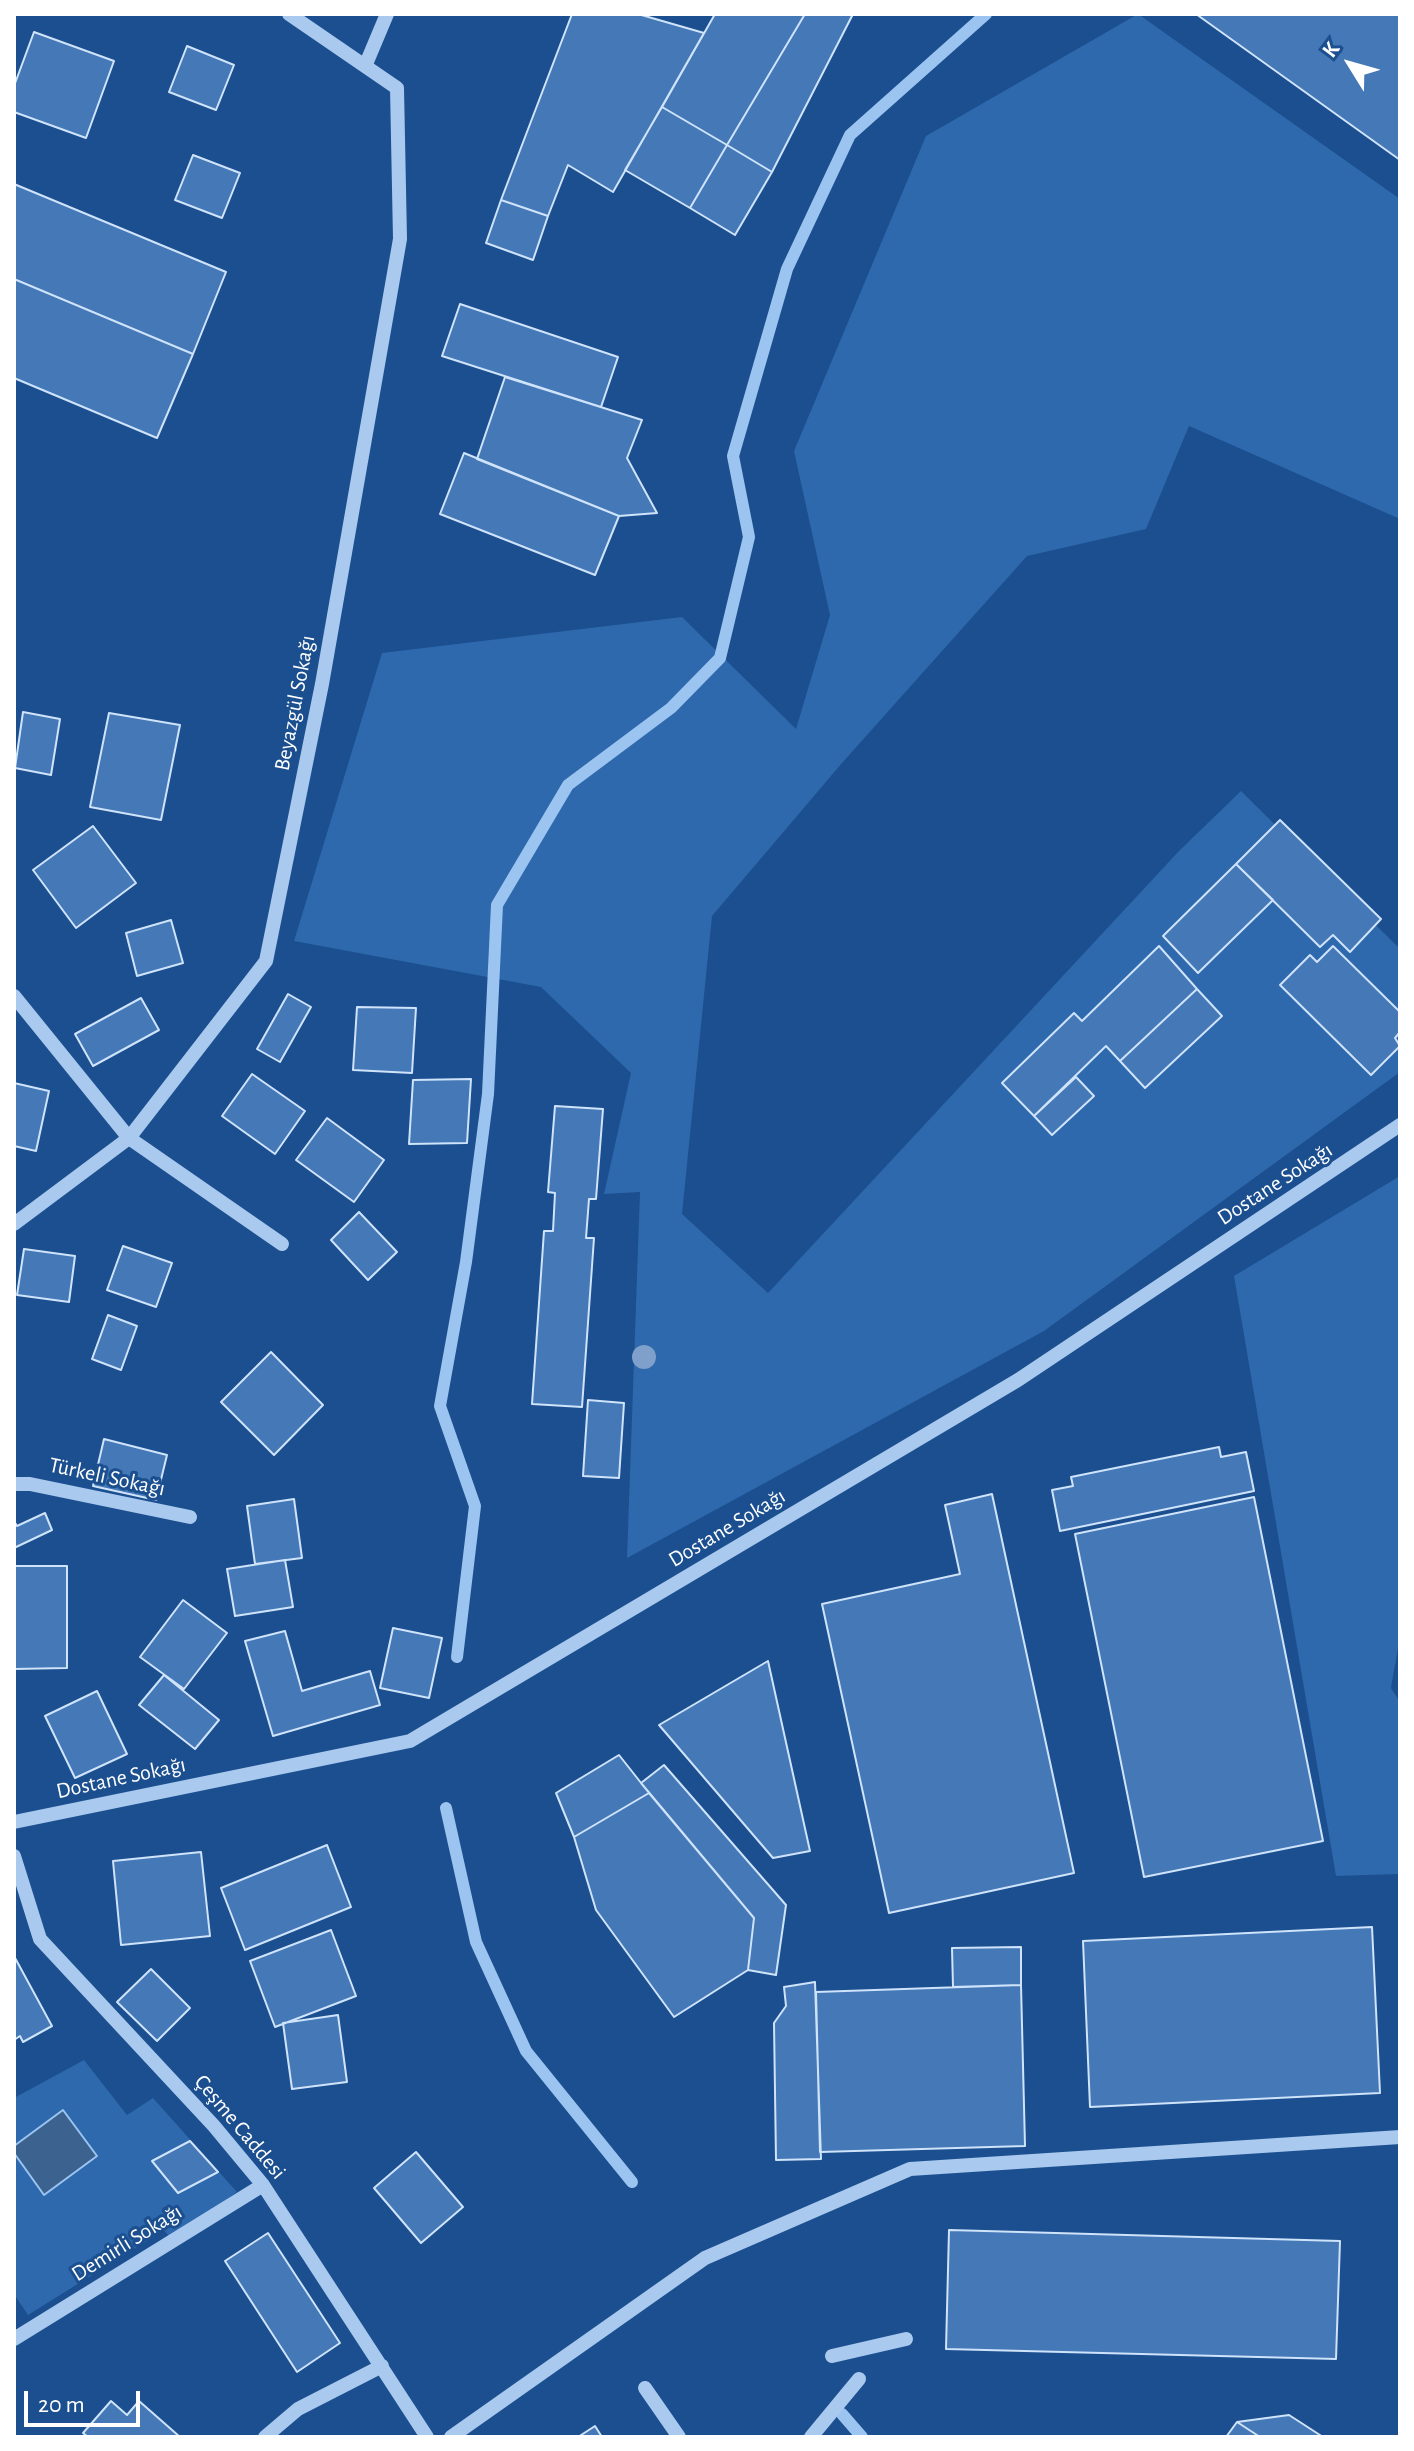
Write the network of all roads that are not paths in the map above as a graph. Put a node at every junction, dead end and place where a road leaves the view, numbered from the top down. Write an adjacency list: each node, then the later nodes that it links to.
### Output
1 (289, 14): 3 (street)
2 (387, 14): 3 (street)
3 (366, 64): 6 (street, Beyazgül Sokağı)
4 (14, 996): 6 (street)
5 (1400, 1125): 11 (street, Dostane Sokağı)
6 (129, 1138): 7 (street, Beyazgül Sokağı); 8 (street)
7 (14, 1224)
8 (282, 1244)
9 (14, 1484): 10 (street, Türkeli Sokağı)
10 (190, 1517)
11 (14, 1822)
12 (14, 1856): 14 (street, Çeşme Caddesi)
13 (1400, 2137): 23 (street)
14 (263, 2185): 15 (street, Demirli Sokağı); 18 (street, Çeşme Caddesi)
15 (14, 2339)
16 (906, 2339): 17 (street)
17 (832, 2356)
18 (382, 2366): 21 (street); 22 (street, Çeşme Caddesi)
19 (859, 2379): 25 (street)
20 (645, 2388): 24 (street)
21 (265, 2437)
22 (427, 2437)
23 (451, 2437)
24 (679, 2437)
25 (811, 2437)

